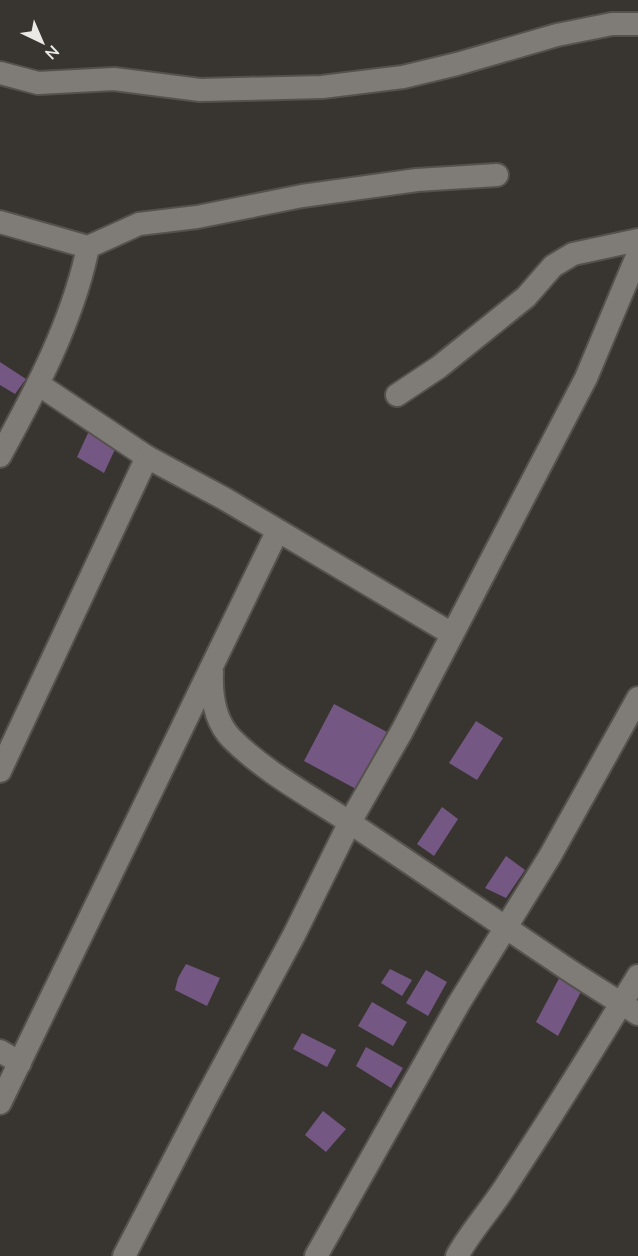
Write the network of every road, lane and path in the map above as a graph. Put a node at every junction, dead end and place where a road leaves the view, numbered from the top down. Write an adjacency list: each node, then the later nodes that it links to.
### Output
1 (638, 24): 2 (street)
2 (0, 73)
3 (497, 175): 6 (street)
4 (0, 222): 6 (street)
5 (638, 240): 9 (street)
6 (88, 247): 8 (street)
7 (638, 254): 13 (street)
8 (38, 384): 10 (street); 11 (street)
9 (397, 394)
10 (0, 456)
11 (147, 456): 12 (street); 16 (street)
12 (278, 532): 13 (street); 14 (street)
13 (452, 634): 17 (street)
14 (212, 667): 17 (street); 22 (street)
15 (638, 698): 18 (street)
16 (0, 771)
17 (350, 822): 18 (street); 24 (street)
18 (507, 927): 20 (street); 25 (street)
19 (638, 976): 20 (street)
20 (630, 1009): 26 (street)
21 (0, 1051): 22 (street)
22 (20, 1063): 23 (street)
23 (0, 1103)
24 (124, 1256)
25 (316, 1256)
26 (457, 1256)

